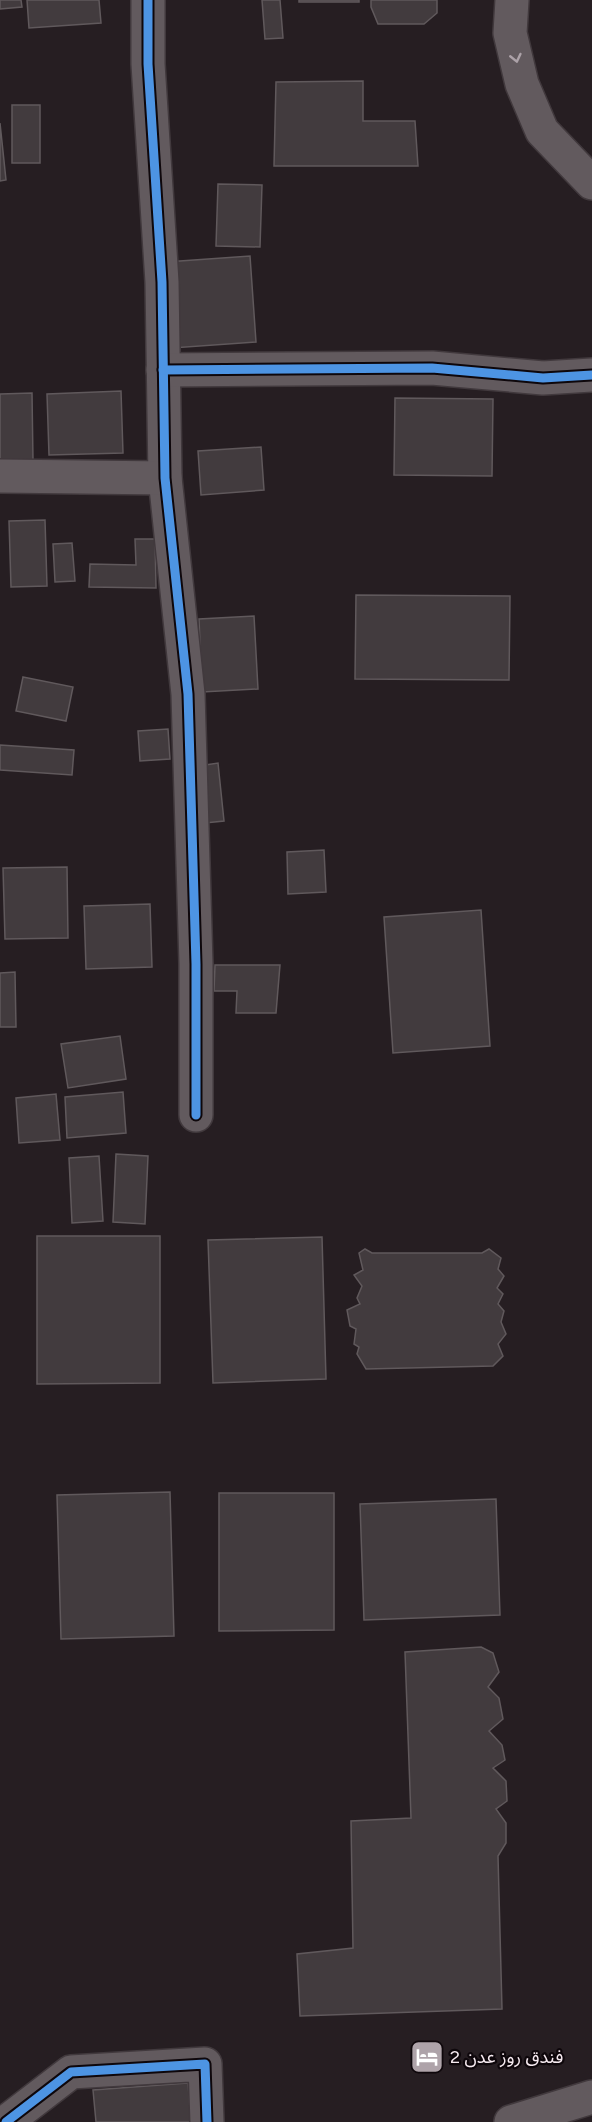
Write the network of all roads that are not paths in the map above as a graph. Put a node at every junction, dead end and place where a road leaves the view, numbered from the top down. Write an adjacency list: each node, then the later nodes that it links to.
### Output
1 (148, 0): 4 (street)
2 (512, 0): 3 (street, one-way to 3)
3 (592, 183)
4 (164, 370): 5 (street); 7 (street)
5 (592, 375)
6 (0, 476): 7 (street)
7 (165, 478): 8 (street)
8 (196, 1115)
9 (592, 2097): 12 (street)
10 (6, 2122): 11 (street)
11 (207, 2122)
12 (511, 2122)

